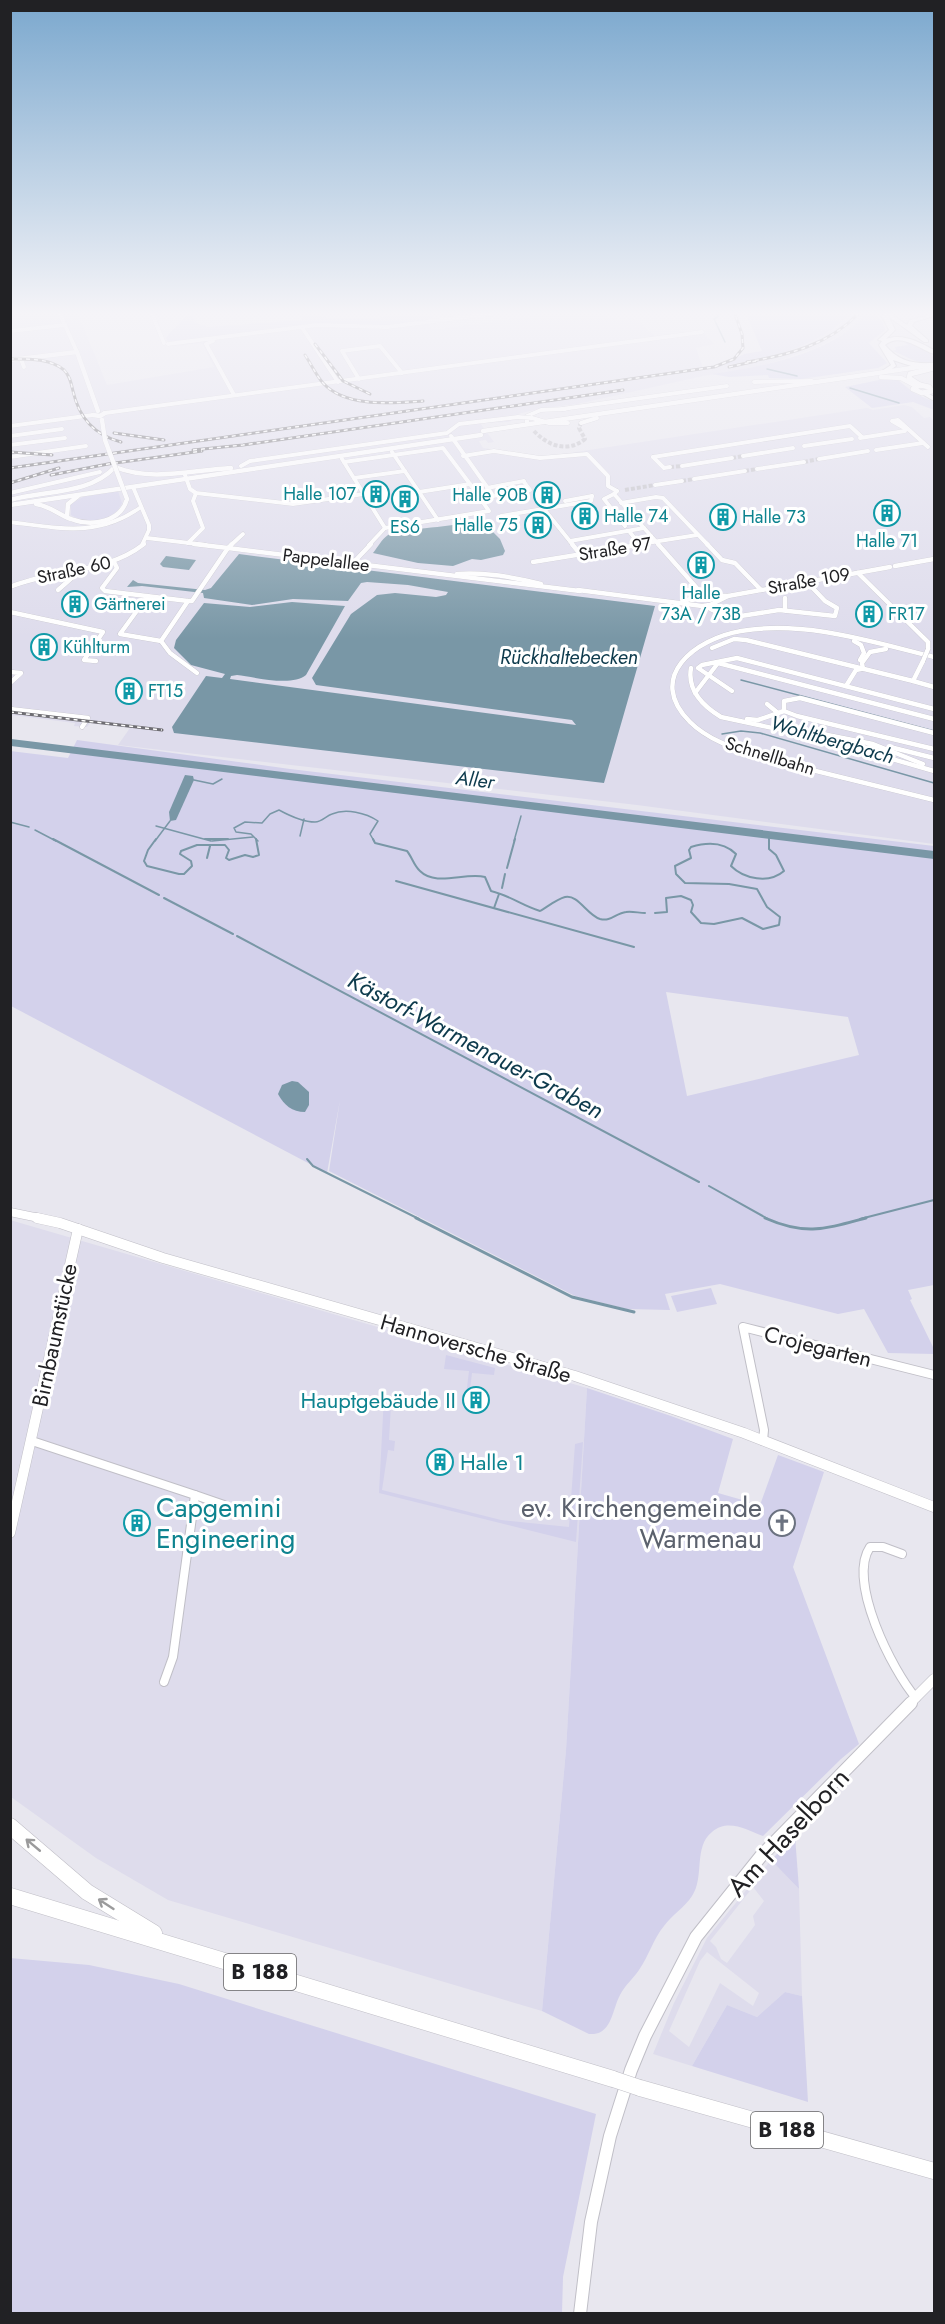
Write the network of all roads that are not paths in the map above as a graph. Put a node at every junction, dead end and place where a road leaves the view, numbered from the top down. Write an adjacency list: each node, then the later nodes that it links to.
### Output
1 (39, 422): 9 (street)
2 (60, 422): 10 (street)
3 (102, 422): 36 (street, bridge)
4 (472, 422): 34 (street, bridge)
5 (540, 422): 11 (street)
6 (554, 422): 8 (street)
7 (571, 422): 8 (street)
8 (568, 423): 11 (street)
9 (10, 426)
10 (62, 429): 12 (street); 13 (street)
11 (482, 433): 15 (street)
12 (10, 436)
13 (65, 438): 17 (street); 21 (street)
14 (852, 439): 19 (street)
15 (451, 440): 20 (street); 28 (street)
16 (923, 443): 23 (street); 25 (street); 37 (street)
17 (10, 445)
18 (86, 446): 21 (street)
19 (804, 446)
20 (389, 447): 26 (street); 30 (street)
21 (68, 448): 27 (street)
22 (793, 448): 29 (street)
23 (876, 450)
24 (868, 452): 32 (street)
25 (934, 452)
26 (394, 454): 30 (street); 39 (street); 46 (street)
27 (10, 456)
28 (463, 456): 51 (street); 55 (street)
29 (743, 456)
30 (341, 457): 34 (street); 42 (street); 43 (street)
31 (732, 458): 35 (street)
32 (819, 459)
33 (804, 462): 38 (street)
34 (241, 466): 42 (street)
35 (682, 466)
36 (115, 467): 42 (street); 57 (street); 62 (street, bridge)
37 (667, 468)
38 (757, 469)
39 (405, 471): 43 (street); 50 (street)
40 (745, 471): 44 (street)
41 (100, 472): 52 (street)
42 (186, 475): 47 (street); 54 (street)
43 (354, 478): 56 (street)
44 (694, 479)
45 (680, 481): 48 (street)
46 (470, 484): 50 (street); 63 (street)
47 (133, 485): 53 (street); 57 (street); 60 (street)
48 (655, 485)
49 (624, 490): 55 (street)
50 (419, 492): 63 (street)
51 (490, 492): 51 (street)
52 (10, 493)
53 (88, 493): 59 (street); 62 (street)
54 (196, 493): 56 (street); 74 (street)
55 (616, 493): 58 (street); 65 (street)
56 (364, 494): 66 (street)
57 (10, 500)
58 (621, 502): 67 (street); 70 (street)
59 (10, 505): 62 (street)
60 (141, 507): 64 (street); 71 (street)
61 (544, 509): 61 (street); 72 (street)
62 (67, 517)
63 (438, 520): 66 (street)
64 (10, 522)
65 (625, 526)
66 (385, 528): 81 (street)
67 (644, 528): 68 (street); 73 (street)
68 (629, 531): 72 (street); 75 (street)
69 (243, 534): 76 (street)
70 (697, 535): 73 (street, Straße 97); 91 (street)
71 (147, 538): 74 (street, Pappelallee); 79 (street, Straße 60)
72 (570, 541): 77 (street)
73 (656, 542): 75 (street, Straße 97); 89 (street)
74 (188, 543): 76 (street, Pappelallee)
75 (640, 545): 77 (street, Straße 97)
76 (228, 548): 81 (street, Pappelallee); 99 (street)
77 (580, 554): 80 (street, Straße 97)
78 (934, 559): 83 (street, Straße 109)
79 (114, 562): 82 (street, Straße 60); 95 (street)
80 (532, 562)
81 (353, 563): 84 (street, Pappelallee)
82 (84, 568): 88 (street, Straße 60); 90 (street)
83 (858, 573): 87 (street, Straße 109); 117 (street, bridge)
84 (445, 574): 85 (street, Pappelallee); 86 (street, Pappelallee)
85 (473, 575): 86 (street); 92 (street, Pappelallee)
86 (455, 576): 92 (street, Pappelallee)
87 (807, 582): 91 (street, Straße 109); 102 (street)
88 (10, 587)
89 (696, 589): 93 (street); 98 (street)
90 (58, 590)
91 (761, 590): 94 (street, Straße 109)
92 (580, 591): 98 (street, Pappelallee)
93 (703, 595): 96 (street); 98 (street)
94 (728, 596): 96 (street); 100 (street)
95 (147, 597): 99 (street); 106 (street)
96 (710, 597): 100 (street)
97 (785, 598): 102 (street)
98 (694, 600): 101 (street)
99 (188, 601): 106 (street)
100 (713, 603): 101 (street); 104 (street)
101 (705, 606): 104 (street)
102 (785, 610): 104 (street)
103 (10, 612): 110 (street)
104 (716, 612)
105 (852, 639): 108 (street, Schnellbahn); 113 (street); 138 (street, Schnellbahn)
106 (161, 641): 115 (street)
107 (712, 648): 113 (street)
108 (896, 648): 109 (street, Schnellbahn); 113 (street)
109 (934, 657)
110 (96, 661)
111 (718, 663): 116 (street); 116 (street); 119 (street); 128 (street)
112 (690, 668): 122 (street)
113 (863, 669): 117 (street); 119 (street)
114 (10, 672): 118 (street)
115 (197, 673)
116 (707, 675): 121 (street); 122 (street)
117 (913, 681): 120 (street)
118 (10, 683)
119 (846, 686): 125 (street)
120 (934, 687)
121 (732, 691)
122 (695, 693): 127 (street)
123 (767, 704): 126 (street)
124 (10, 709): 130 (street)
125 (934, 709)
126 (781, 712): 129 (street); 132 (street); 134 (street)
127 (714, 714): 129 (street); 131 (street)
128 (934, 719)
129 (758, 720): 131 (street)
130 (82, 727)
131 (789, 729): 133 (street); 136 (street)
132 (934, 733)
133 (873, 744): 135 (street); 136 (street)
134 (934, 749)
135 (934, 758)
136 (926, 768): 137 (street)
137 (934, 771)
138 (934, 800)
139 (10, 1212): 140 (street, Hannoversche Straße)
140 (78, 1229): 142 (street, Birnbaumstücke); 143 (street, Hannoversche Straße)
141 (934, 1375): 143 (street, Crojegarten)
142 (32, 1441): 144 (street); 147 (street, Birnbaumstücke)
143 (764, 1441): 146 (street, Hannoversche Straße)
144 (195, 1495): 145 (street); 150 (street)
145 (224, 1505)
146 (934, 1507)
147 (10, 1533)
148 (902, 1554): 151 (street)
149 (934, 1679): 151 (street, Am Haselborn)
150 (164, 1682)
151 (916, 1698): 156 (street, Am Haselborn)
152 (10, 1826): 154 (main road, one-way to 152)
153 (10, 1896): 154 (main road, B 188)
154 (174, 1944): 155 (main road, B 188, bridge)
155 (934, 2171)
156 (580, 2313)

